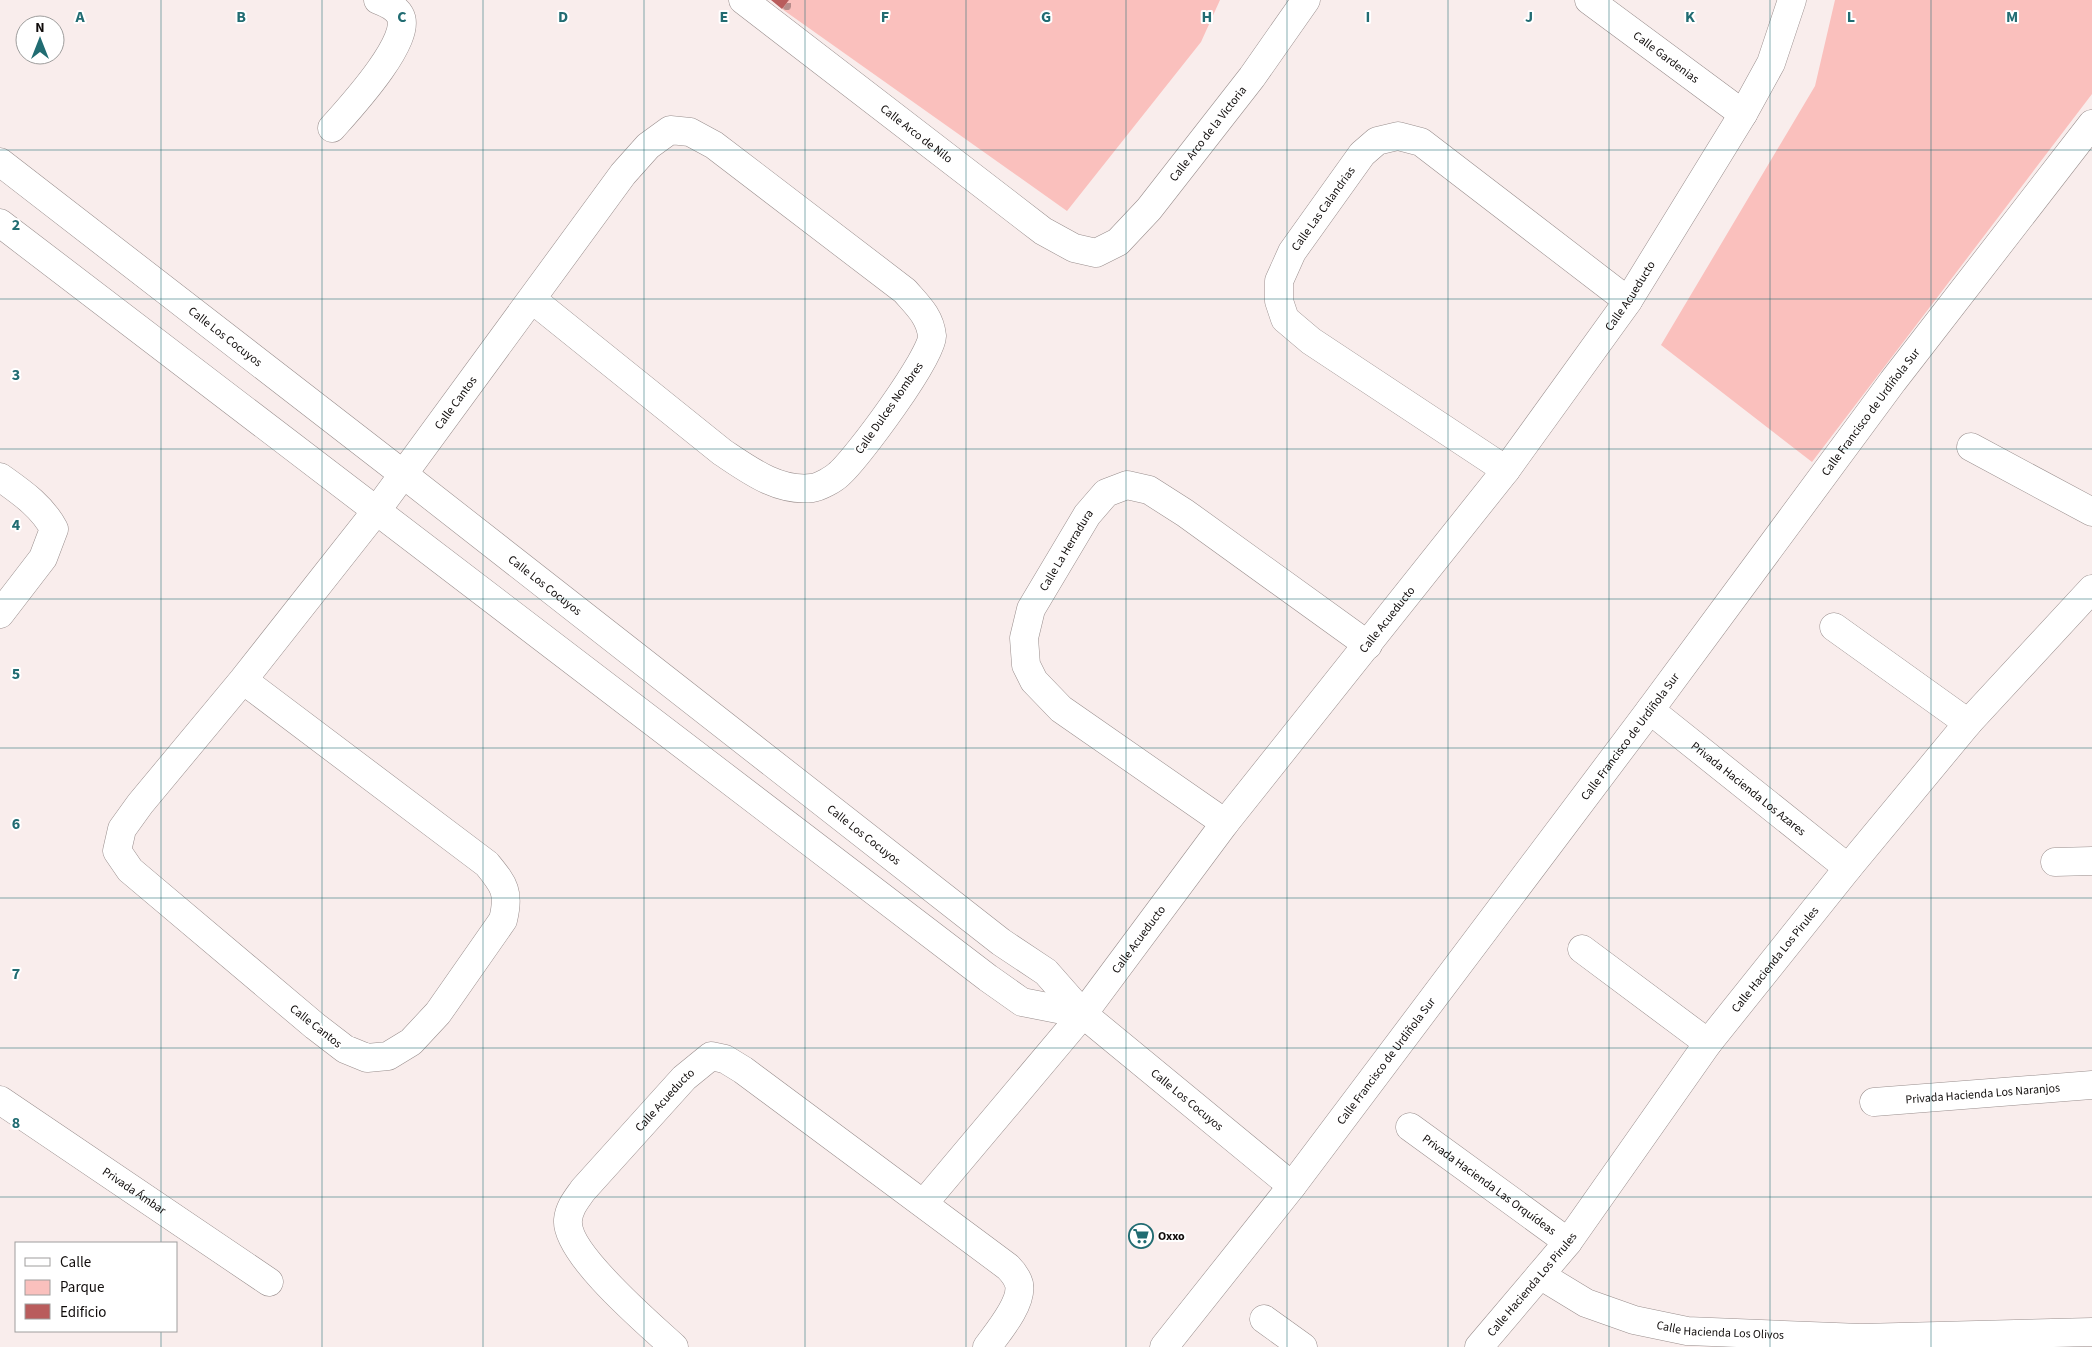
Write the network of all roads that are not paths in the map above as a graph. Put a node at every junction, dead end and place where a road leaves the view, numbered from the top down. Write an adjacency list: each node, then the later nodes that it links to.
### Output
1 (378, 0): 8 (street)
2 (743, 0): 12 (street, Calle Arco de Nilo)
3 (1306, 0): 12 (street, Calle Arco de la Victoria)
4 (1588, 0): 6 (street, Calle Gardenias)
5 (1792, 0): 6 (street, Calle Acueducto)
6 (1743, 114): 14 (street, Calle Acueducto)
7 (2092, 124): 26 (street, Calle Francisco de Urdiñola Sur)
8 (332, 128)
9 (670, 130): 13 (street, Calle Cantos); 13 (street, Calle Dulces Nombres)
10 (0, 162): 17 (street, Calle Los Cocuyos)
11 (0, 223): 19 (street, Calle Los Cocuyos)
12 (1096, 253)
13 (533, 300): 17 (street, Calle Cantos)
14 (1628, 301): 16 (street, Calle Acueducto); 16 (street, Calle Las Calandrias)
15 (1971, 448): 20 (street)
16 (1506, 470): 24 (street, Calle Acueducto)
17 (404, 474): 19 (street, Calle Cantos); 33 (street, Calle Los Cocuyos)
18 (0, 477): 22 (street)
19 (377, 510): 25 (street, Calle Cantos); 33 (street, Calle Los Cocuyos)
20 (2092, 512)
21 (2092, 588): 27 (street, Calle Hacienda Los Pirules)
22 (0, 614)
23 (1834, 628): 27 (street)
24 (1368, 645): 28 (street, Calle Acueducto); 28 (street, Calle La Herradura)
25 (243, 680): 25 (street, Calle Cantos)
26 (1650, 710): 31 (street, Privada Hacienda Los Azares); 39 (street, Calle Francisco de Urdiñola Sur)
27 (1968, 723): 31 (street, Calle Hacienda Los Pirules)
28 (1225, 823): 33 (street, Calle Acueducto)
29 (2092, 861): 30 (street)
30 (2055, 862)
31 (1848, 868): 34 (street, Calle Hacienda Los Pirules)
32 (1582, 949): 34 (street)
33 (1083, 1014): 39 (street, Calle Los Cocuyos); 40 (street, Calle Acueducto)
34 (1708, 1043): 41 (street, Calle Hacienda Los Pirules)
35 (2092, 1085): 37 (street, Privada Hacienda Los Naranjos)
36 (0, 1100): 43 (street, Privada Ámbar)
37 (1874, 1102)
38 (1410, 1127): 41 (street, Privada Hacienda Las Orquídeas)
39 (1292, 1186): 49 (street, Calle Francisco de Urdiñola Sur)
40 (924, 1203): 47 (street, Calle Acueducto); 48 (street, Calle Acueducto)
41 (1568, 1242): 42 (street, Calle Hacienda Los Pirules)
42 (1540, 1275): 46 (street, Calle Hacienda Los Olivos); 51 (street, Calle Hacienda Los Pirules)
43 (269, 1282)
44 (1264, 1319): 50 (street)
45 (2084, 1338): 46 (street, Calle Hacienda Los Olivos)
46 (1861, 1343)
47 (674, 1347)
48 (987, 1347)
49 (1164, 1347)
50 (1303, 1347)
51 (1479, 1347)

